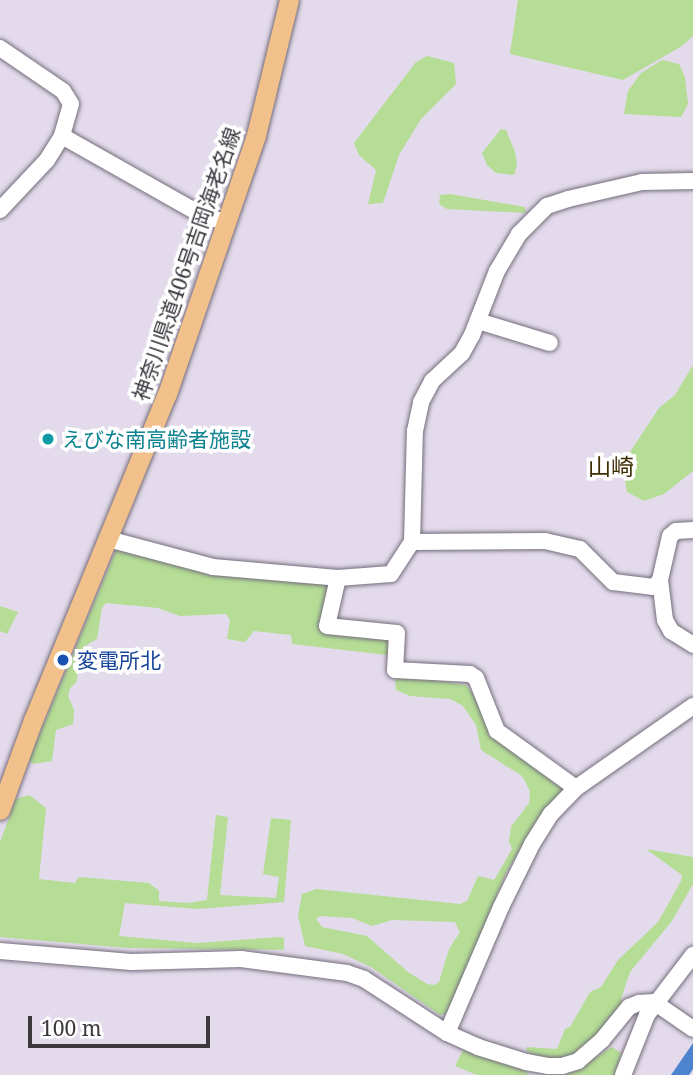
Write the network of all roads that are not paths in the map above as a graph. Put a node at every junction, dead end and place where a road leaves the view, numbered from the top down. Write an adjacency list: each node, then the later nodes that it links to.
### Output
1 (289, 0): 6 (main road, 神奈川県道406号吉岡海老名線)
2 (0, 48): 3 (street)
3 (62, 136): 5 (street); 6 (street)
4 (693, 181): 7 (street)
5 (0, 209)
6 (228, 223): 10 (main road, 神奈川県道406号吉岡海老名線)
7 (478, 321): 8 (street); 11 (street)
8 (550, 343)
9 (693, 530): 13 (street)
10 (108, 539): 12 (street); 16 (main road, 神奈川県道406号吉岡海老名線)
11 (412, 542): 12 (street); 13 (street)
12 (338, 578): 17 (street)
13 (660, 580): 14 (street)
14 (693, 645)
15 (693, 706): 17 (street)
16 (5, 779): 18 (main road, 神奈川県道406号吉岡海老名線)
17 (576, 788): 23 (street)
18 (0, 810)
19 (0, 951): 23 (street)
20 (693, 955): 21 (street)
21 (654, 1002): 22 (street); 23 (street); 24 (street)
22 (693, 1029)
23 (447, 1033)
24 (623, 1075)

